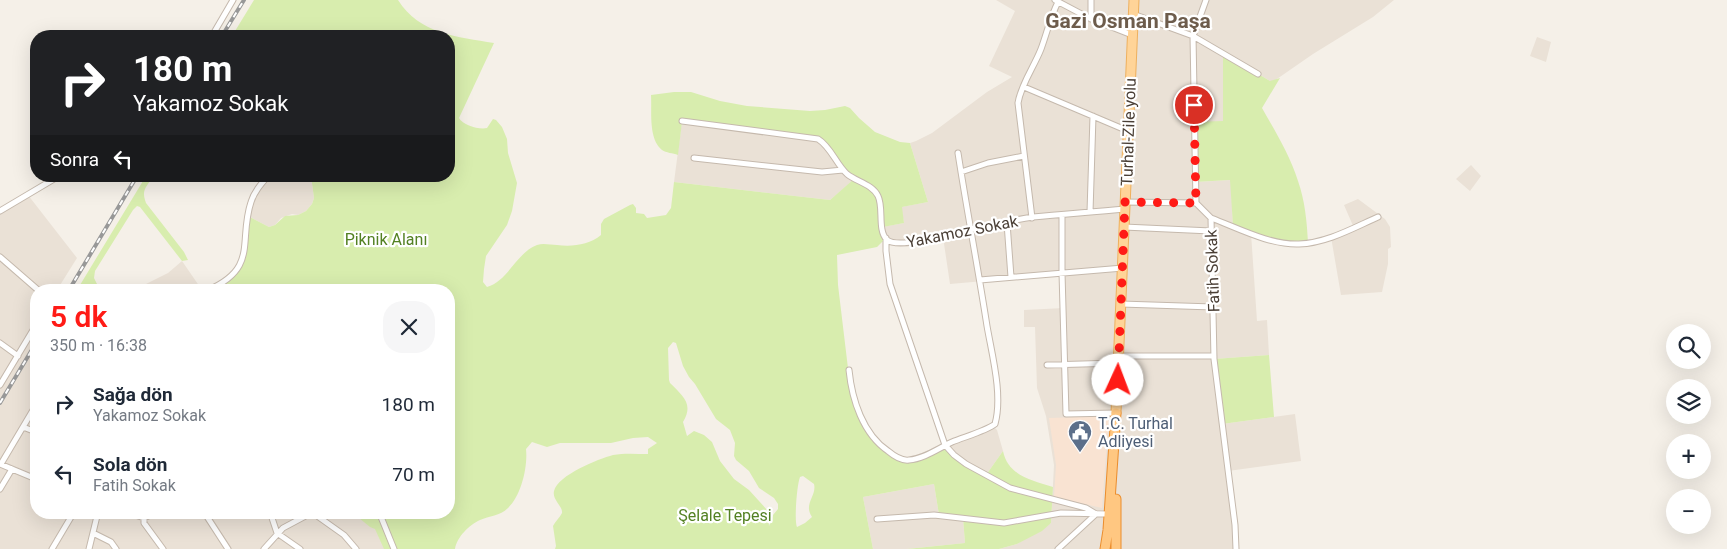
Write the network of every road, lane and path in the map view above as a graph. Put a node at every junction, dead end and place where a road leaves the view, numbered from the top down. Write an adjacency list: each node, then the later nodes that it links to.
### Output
1 (233, 0): 8 (street)
2 (1091, 0): 7 (street)
3 (1134, 0): 6 (main road, Turhal-Zile yolu)
4 (1206, 0): 10 (street)
5 (1057, 1): 7 (street); 12 (street)
6 (1133, 14): 9 (main road, Turhal-Zile yolu); 10 (street)
7 (1091, 19): 9 (street)
8 (216, 30)
9 (1132, 35): 15 (main road, Turhal-Zile yolu)
10 (1193, 36): 11 (street); 23 (street)
11 (1258, 74)
12 (1024, 87): 13 (street); 17 (street)
13 (1093, 116): 15 (street); 26 (street)
14 (682, 122): 19 (street, Yakamoz Sokak)
15 (1128, 131): 24 (main road, Turhal-Zile yolu)
16 (958, 153): 20 (street)
17 (1024, 156): 20 (street); 29 (street)
18 (694, 158): 19 (street)
19 (843, 170): 35 (street, Yakamoz Sokak)
20 (961, 172): 33 (street)
21 (49, 182): 25 (street)
22 (262, 182): 42 (street)
23 (1196, 203): 24 (street, Yakamoz Sokak); 30 (street, Fatih Sokak)
24 (1125, 206): 26 (street, Yakamoz Sokak); 32 (main road, Turhal-Zile yolu)
25 (0, 211)
26 (1090, 212): 27 (street, Yakamoz Sokak)
27 (1062, 215): 29 (street, Yakamoz Sokak); 38 (street)
28 (1378, 217): 30 (street)
29 (1032, 218): 31 (street, Yakamoz Sokak)
30 (1210, 218): 34 (street, Fatih Sokak)
31 (1007, 223): 33 (street, Yakamoz Sokak); 39 (street)
32 (1124, 227): 34 (street); 37 (main road, Turhal-Zile yolu)
33 (971, 230): 35 (street, Yakamoz Sokak); 40 (street)
34 (1211, 230): 44 (street, Fatih Sokak)
35 (886, 238): 58 (street)
36 (0, 257): 41 (street)
37 (1123, 268): 38 (street); 43 (main road, Turhal-Zile yolu)
38 (1062, 273): 39 (street); 50 (street)
39 (1011, 278): 40 (street)
40 (980, 280): 58 (street)
41 (31, 284)
42 (218, 284)
43 (1121, 304): 44 (street); 49 (main road, Turhal-Zile yolu)
44 (1213, 307): 48 (street, Fatih Sokak)
45 (30, 335): 47 (street)
46 (0, 343): 47 (street)
47 (18, 356): 53 (street)
48 (1214, 356): 49 (street); 88 (street, Fatih Sokak)
49 (1118, 360): 50 (street); 54 (main road, Turhal-Zile yolu)
50 (1066, 364): 51 (street); 54 (street)
51 (1047, 365)
52 (849, 370): 58 (street)
53 (0, 385)
54 (1116, 413): 64 (highway); 87 (highway)
55 (30, 415): 56 (street)
56 (23, 427): 57 (street); 59 (street)
57 (30, 430)
58 (945, 445): 63 (street)
59 (0, 464): 60 (street)
60 (12, 469): 61 (street); 62 (street)
61 (30, 476)
62 (0, 490)
63 (1096, 514): 64 (street); 73 (street); 85 (street)
64 (1110, 514): 86 (highway)
65 (70, 519): 76 (street)
66 (96, 519): 74 (street)
67 (144, 519): 79 (street)
68 (209, 519): 80 (street)
69 (272, 519): 75 (street)
70 (301, 519): 75 (street)
71 (321, 519): 83 (street)
72 (382, 519): 84 (street)
73 (878, 519)
74 (93, 533): 77 (street); 78 (street)
75 (277, 533): 81 (street); 82 (street)
76 (52, 549)
77 (89, 549)
78 (116, 549)
79 (163, 549)
80 (228, 549)
81 (264, 549)
82 (300, 549)
83 (356, 549)
84 (394, 549)
85 (1058, 549)
86 (1105, 549)
87 (1116, 549)
88 (1236, 549)

